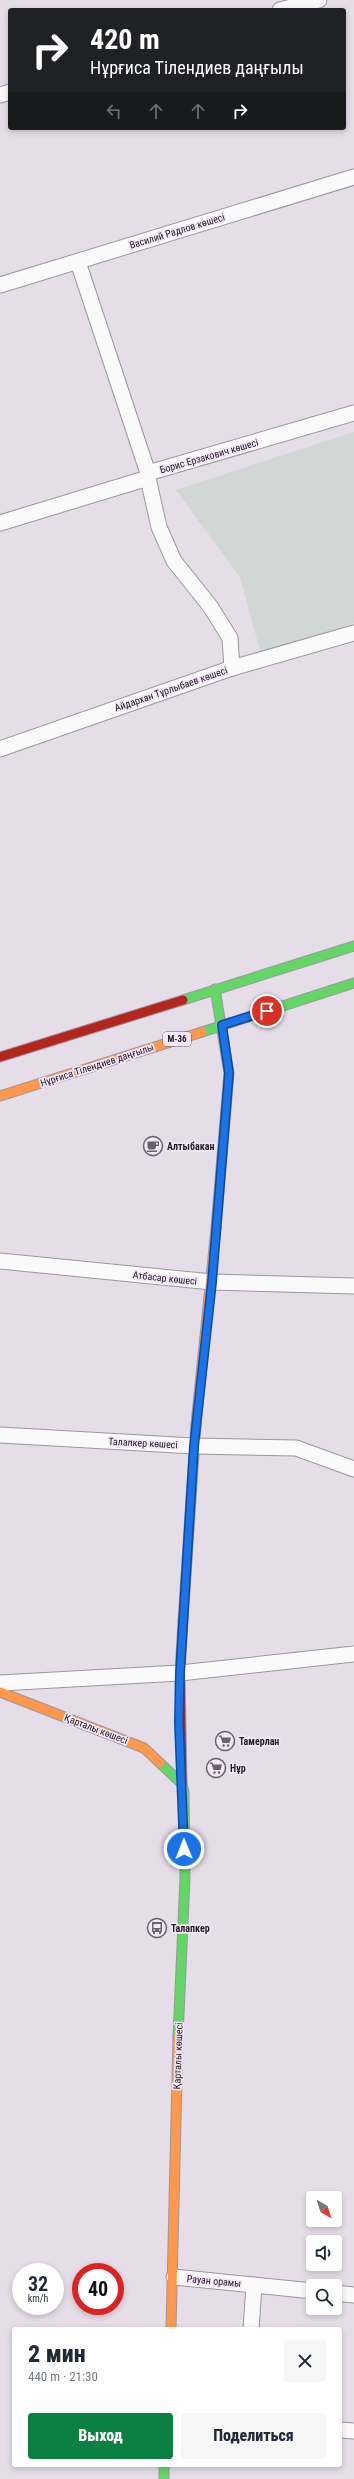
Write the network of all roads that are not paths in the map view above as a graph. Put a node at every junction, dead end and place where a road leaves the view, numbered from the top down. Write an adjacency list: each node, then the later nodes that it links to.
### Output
1 (319, 0): 2 (street)
2 (288, 8)
3 (354, 177): 4 (street, Василий Радлов көшесі)
4 (78, 262): 5 (street, Василий Радлов көшесі); 7 (street, Айдархан Тұрлыбаев көшесі)
5 (0, 285)
6 (354, 413): 7 (street, Борис Ерзакович көшесі)
7 (148, 476): 8 (street, Борис Ерзакович көшесі); 10 (street, Айдархан Тұрлыбаев көшесі)
8 (0, 523)
9 (354, 633): 10 (street)
10 (232, 668): 11 (street, Айдархан Тұрлыбаев көшесі)
11 (0, 749)
12 (354, 946): 14 (street)
13 (354, 983): 15 (street, Нұрғиса Тілендиев даңғылы / M-36)
14 (215, 989): 15 (street, Қарталы көшесі); 16 (street)
15 (222, 1025): 17 (street, Нұрғиса Тілендиев даңғылы / M-36); 19 (street, Қарталы көшесі)
16 (0, 1057)
17 (0, 1096)
18 (0, 1260): 19 (street, Атбасар көшесі)
19 (212, 1282): 20 (street, Атбасар көшесі); 22 (street, Қарталы көшесі)
20 (354, 1286)
21 (0, 1435): 22 (street, Талапкер көшесі)
22 (194, 1446): 23 (street, Талапкер көшесі); 25 (street, Қарталы көшесі)
23 (354, 1469)
24 (354, 1654): 25 (street)
25 (180, 1673): 26 (street); 28 (street, Қарталы көшесі)
26 (0, 1683)
27 (0, 1692): 28 (street, Қарталы көшесі)
28 (182, 1784): 29 (street, Қарталы көшесі)
29 (174, 2277): 30 (street, Рауан орамы); 34 (street, Қарталы көшесі)
30 (254, 2285): 31 (street, Рауан орамы); 35 (street, Рауан орамы)
31 (306, 2290)
32 (342, 2294): 33 (street)
33 (354, 2295)
34 (171, 2327)
35 (251, 2327)
36 (342, 2430): 37 (street)
37 (354, 2431)
38 (164, 2467): 39 (street)
39 (164, 2479)

